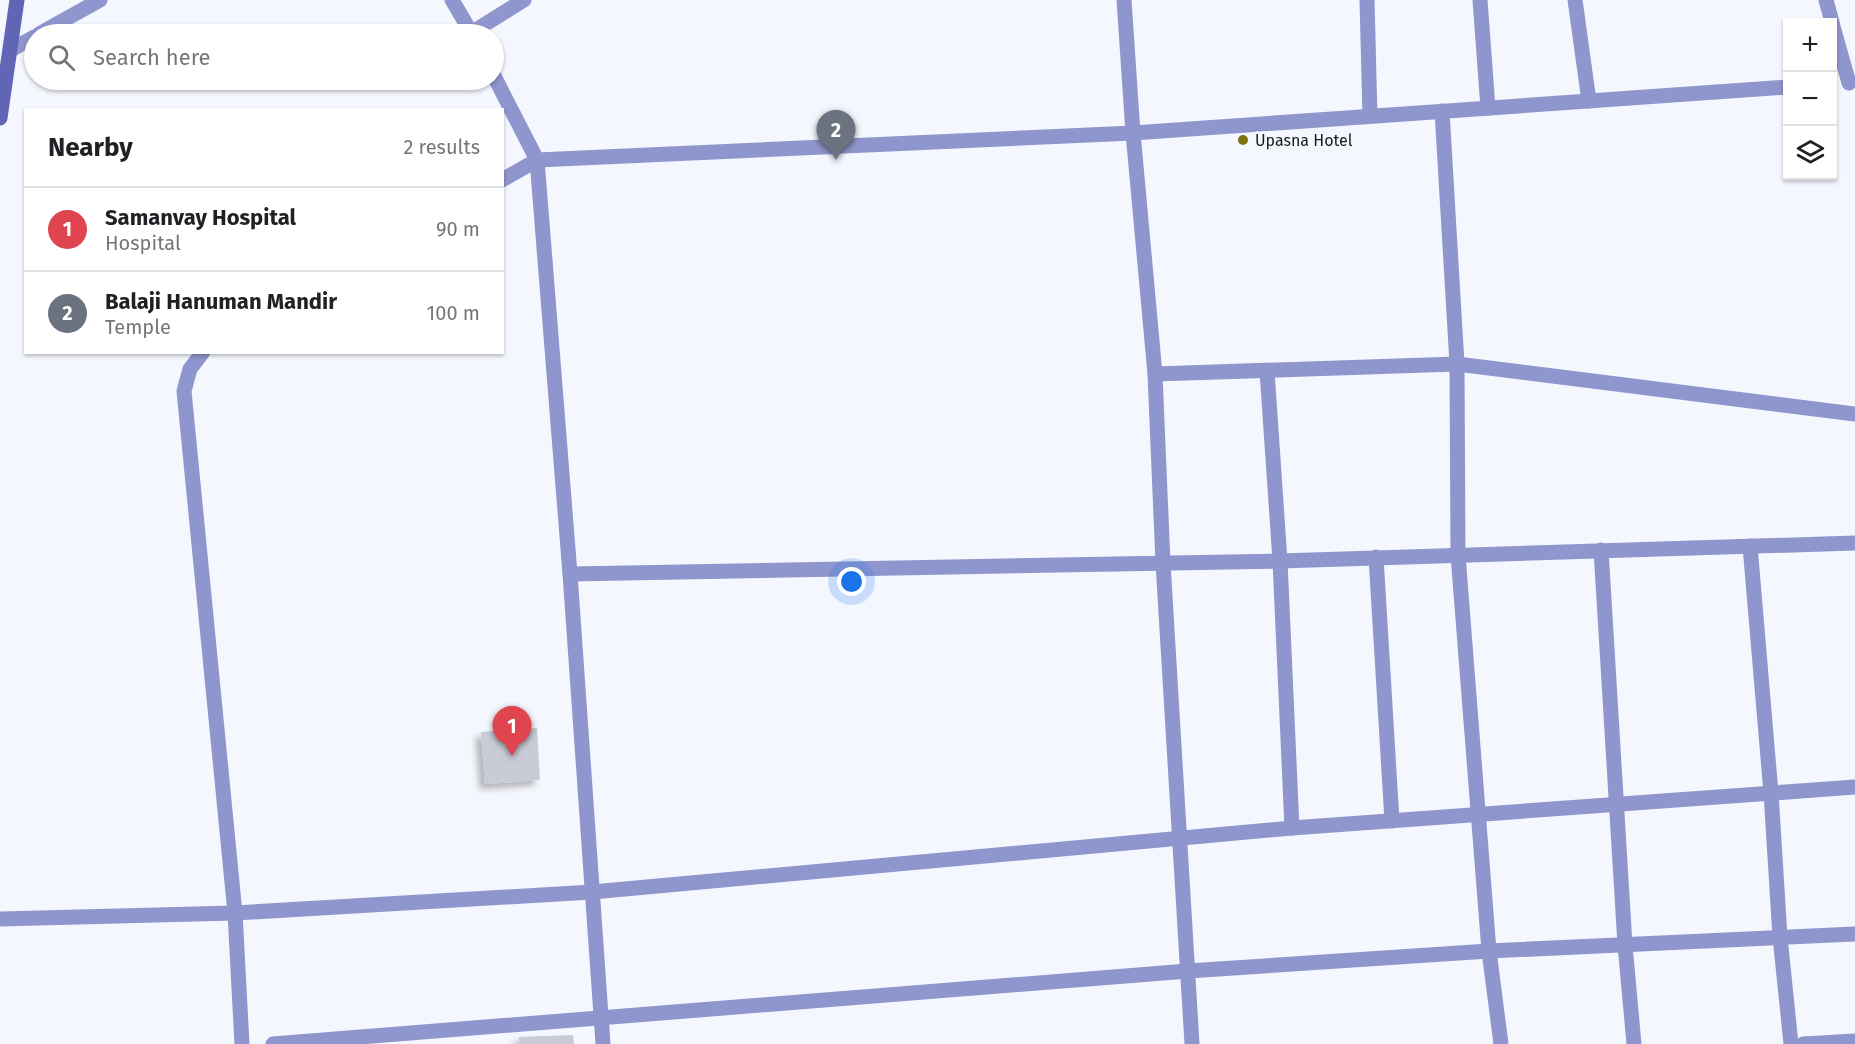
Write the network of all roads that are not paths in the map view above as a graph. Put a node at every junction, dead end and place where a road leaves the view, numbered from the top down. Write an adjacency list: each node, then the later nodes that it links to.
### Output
1 (17, 0): 16 (street)
2 (100, 0): 11 (street)
3 (452, 0): 12 (street)
4 (524, 0): 13 (street)
5 (1124, 0): 26 (street)
6 (1367, 0): 24 (street)
7 (1480, 0): 22 (street)
8 (1575, 0): 21 (street)
9 (1826, 0): 10 (street)
10 (1831, 18)
11 (57, 24)
12 (466, 24)
13 (487, 24)
14 (1837, 38): 17 (street)
15 (24, 43): 16 (street)
16 (11, 50): 25 (street)
17 (1852, 83): 18 (street)
18 (1837, 84)
19 (1783, 87): 21 (street)
20 (501, 90): 27 (street)
21 (1589, 101): 22 (street)
22 (1488, 108): 23 (street)
23 (1442, 111): 24 (street); 30 (street)
24 (1370, 116): 26 (street)
25 (0, 118)
26 (1133, 133): 27 (street); 32 (street)
27 (537, 160): 28 (street); 41 (street)
28 (504, 179)
29 (201, 354): 50 (street)
30 (1457, 364): 31 (street); 33 (street); 37 (street)
31 (1267, 371): 32 (street); 39 (street)
32 (1155, 374): 40 (street)
33 (1855, 414)
34 (1855, 543): 35 (street)
35 (1750, 546): 36 (street); 43 (street)
36 (1600, 550): 37 (street); 44 (street)
37 (1458, 555): 38 (street); 45 (street)
38 (1376, 557): 39 (street); 46 (street)
39 (1280, 561): 40 (street); 47 (street)
40 (1163, 563): 41 (street); 48 (street)
41 (570, 574): 49 (street)
42 (1855, 787): 43 (street)
43 (1771, 793): 44 (street); 53 (street)
44 (1615, 805): 45 (street); 54 (street)
45 (1478, 815): 46 (street); 55 (street)
46 (1392, 821): 47 (street)
47 (1292, 828): 48 (street)
48 (1181, 838): 49 (street); 56 (street)
49 (591, 892): 50 (street); 57 (street)
50 (235, 913): 51 (street); 59 (street)
51 (0, 919)
52 (1855, 934): 53 (street)
53 (1780, 937): 54 (street); 65 (street)
54 (1625, 945): 55 (street); 64 (street)
55 (1489, 951): 56 (street); 63 (street)
56 (1188, 971): 57 (street); 62 (street)
57 (602, 1017): 60 (street); 61 (street)
58 (1855, 1041): 66 (street)
59 (242, 1044)
60 (273, 1044)
61 (603, 1044)
62 (1192, 1044)
63 (1501, 1044)
64 (1634, 1044)
65 (1791, 1044)
66 (1803, 1044)

